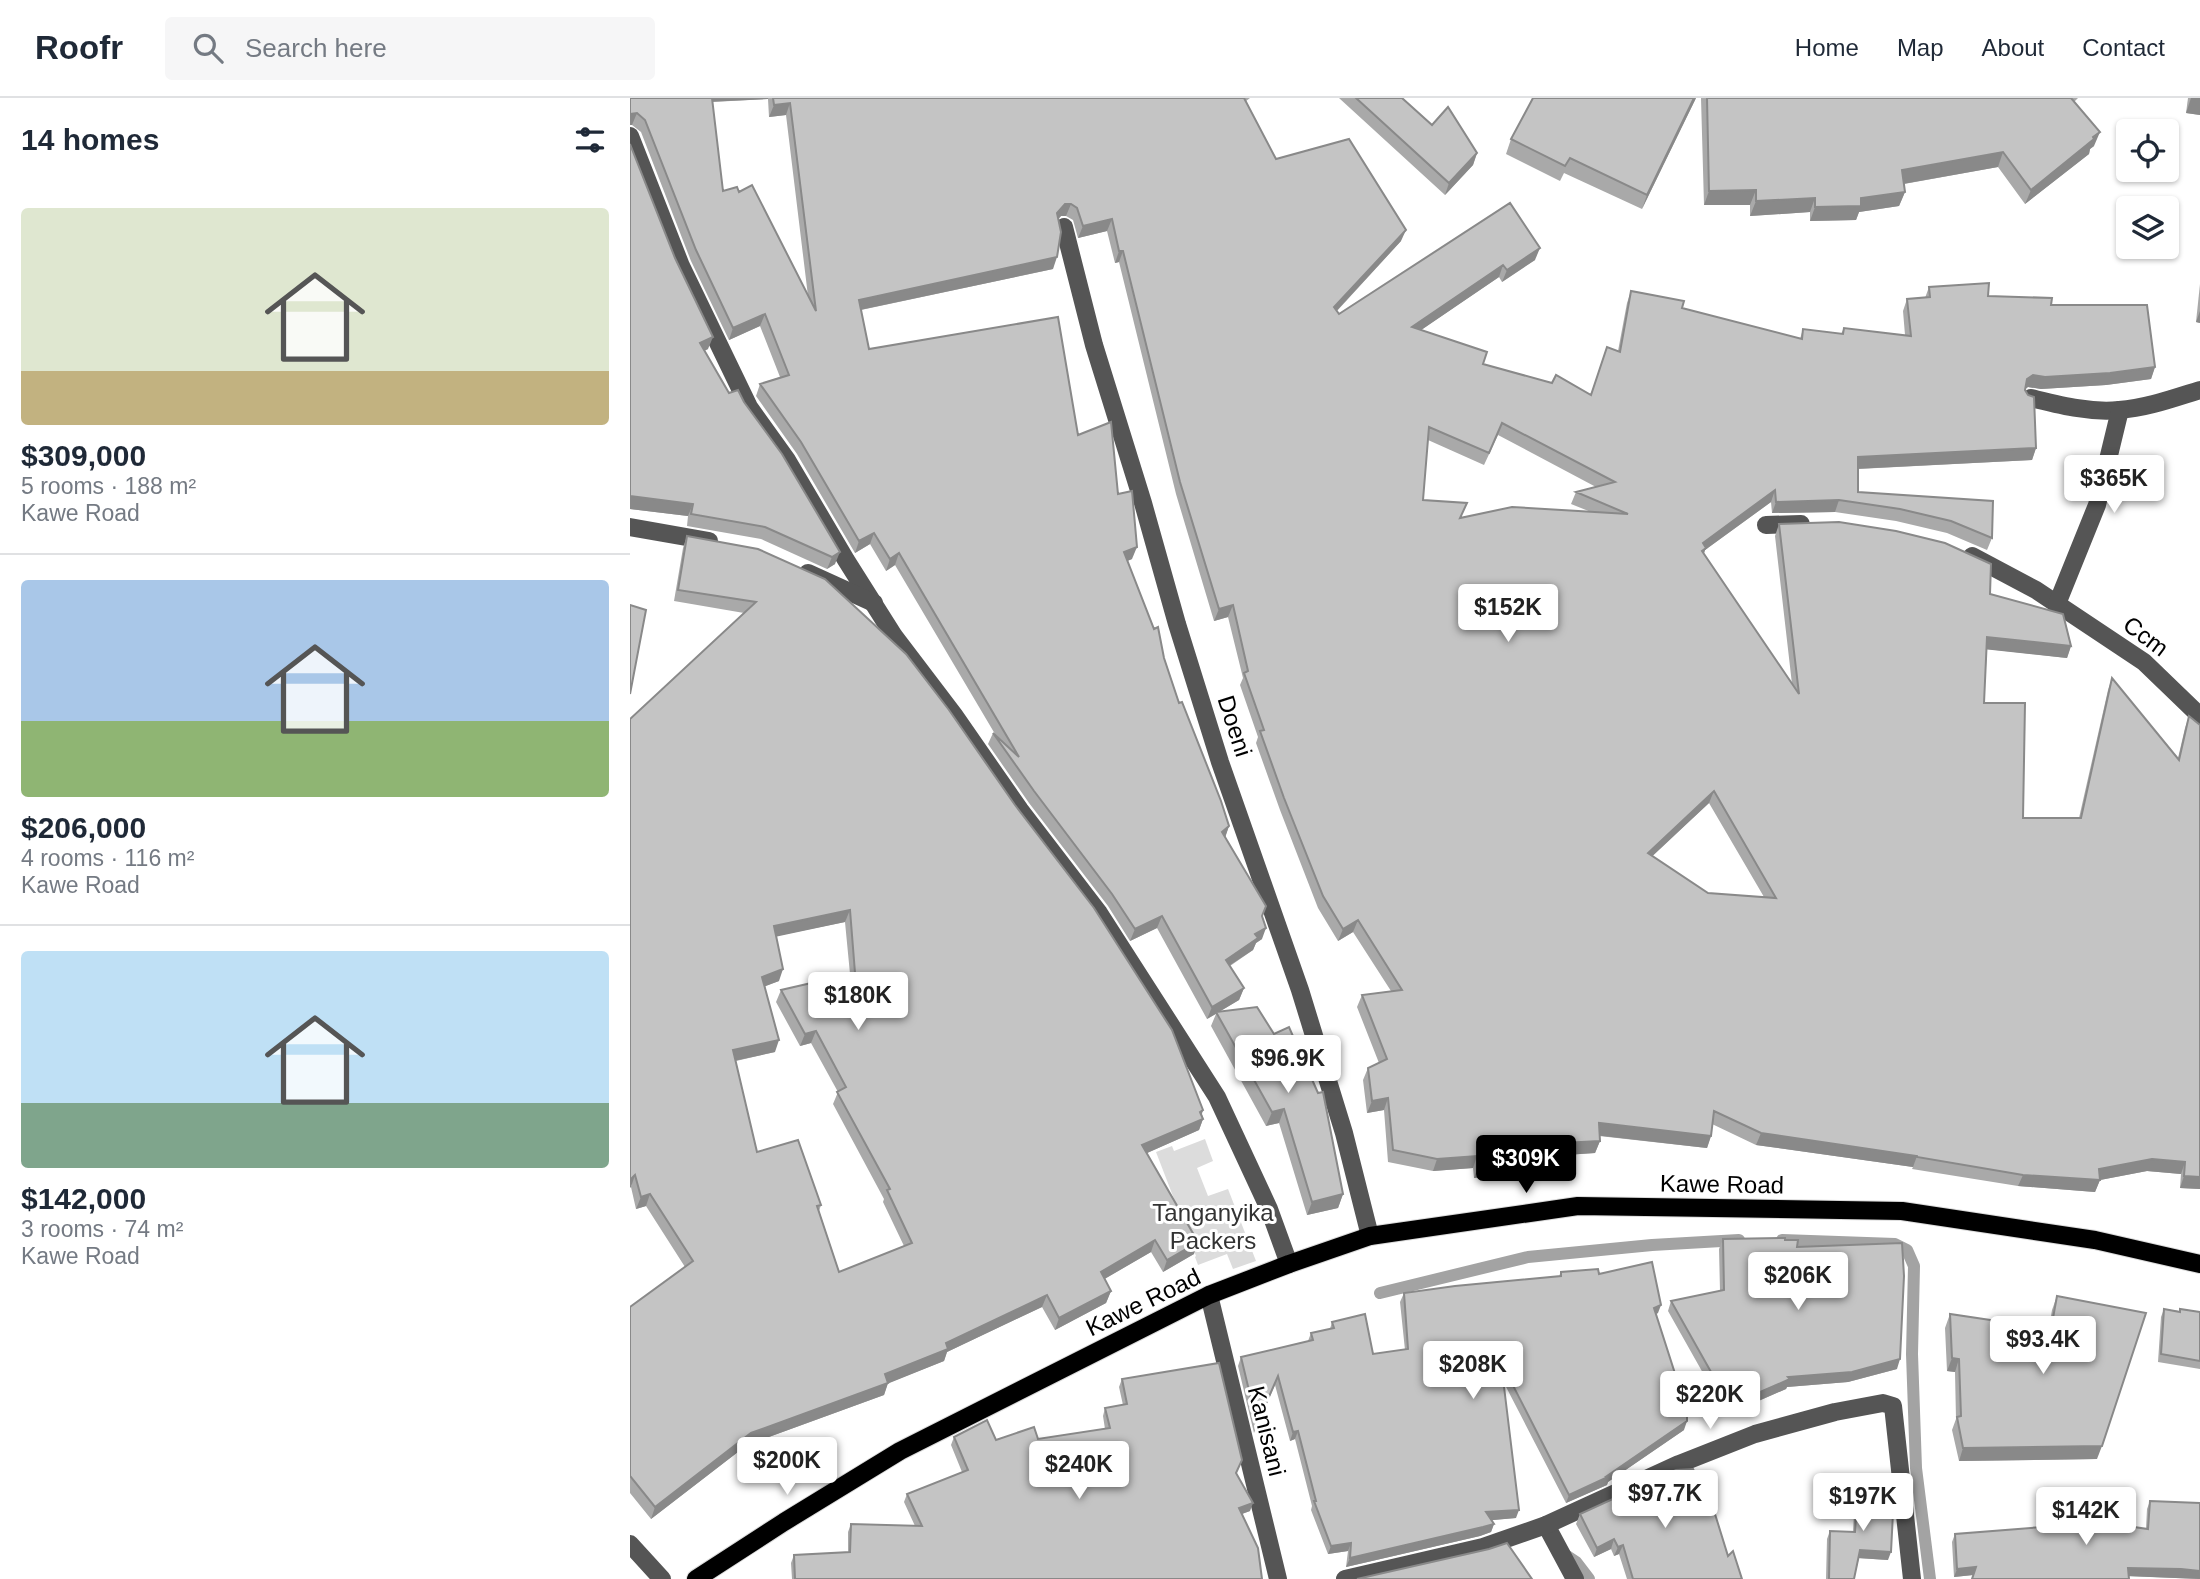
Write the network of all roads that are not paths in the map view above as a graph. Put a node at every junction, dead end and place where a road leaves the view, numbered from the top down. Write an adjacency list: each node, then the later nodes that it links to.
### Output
1 (630, 136): 12 (street)
2 (1065, 226): 15 (street, Doeni)
3 (2200, 390): 5 (street)
4 (2031, 398): 5 (street)
5 (2120, 410): 13 (street)
6 (1821, 523): 7 (street)
7 (1766, 525)
8 (630, 527): 9 (street)
9 (727, 544)
10 (1956, 549): 13 (street, Ccm)
11 (794, 566): 12 (street)
12 (874, 603): 16 (street)
13 (2057, 604): 14 (street, Ccm)
14 (2200, 716)
15 (1370, 1236): 16 (main road, Kawe Road); 17 (main road, Kawe Road)
16 (1289, 1264): 18 (main road, Kawe Road)
17 (2200, 1264)
18 (1209, 1295): 22 (main road, Kawe Road); 23 (street, Kanisani)
19 (1546, 1525): 24 (street); 25 (street); 26 (street)
20 (630, 1544): 21 (street)
21 (662, 1579)
22 (696, 1579)
23 (1278, 1579)
24 (1345, 1579)
25 (1575, 1579)
26 (1912, 1579)

